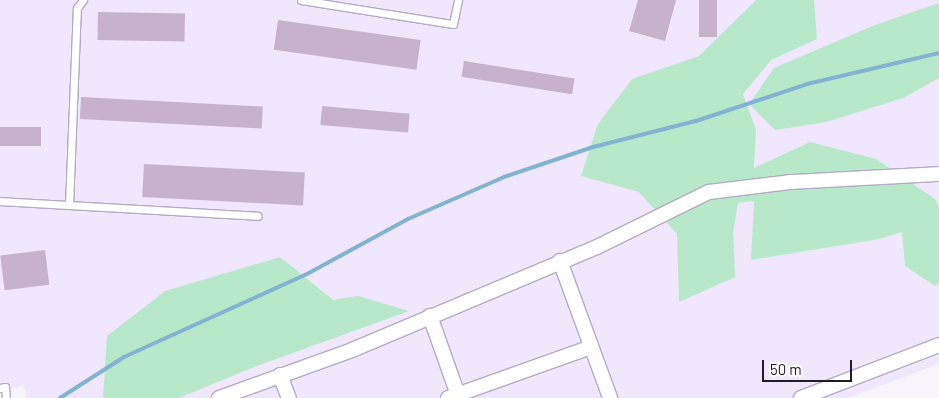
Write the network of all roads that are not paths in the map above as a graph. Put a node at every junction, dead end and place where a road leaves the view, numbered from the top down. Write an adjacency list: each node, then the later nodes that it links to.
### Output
1 (83, 0): 6 (lane)
2 (301, 0): 3 (lane)
3 (458, 0)
4 (939, 174): 8 (street)
5 (0, 201): 6 (lane)
6 (69, 205): 7 (lane)
7 (258, 216)
8 (560, 261): 9 (street); 11 (street)
9 (430, 316): 12 (street); 14 (street)
10 (939, 345): 19 (street)
11 (591, 347): 14 (street); 18 (street)
12 (280, 375): 16 (street); 17 (street)
13 (0, 388): 15 (lane)
14 (455, 397)
15 (6, 398)
16 (219, 398)
17 (289, 398)
18 (610, 398)
19 (801, 398)

